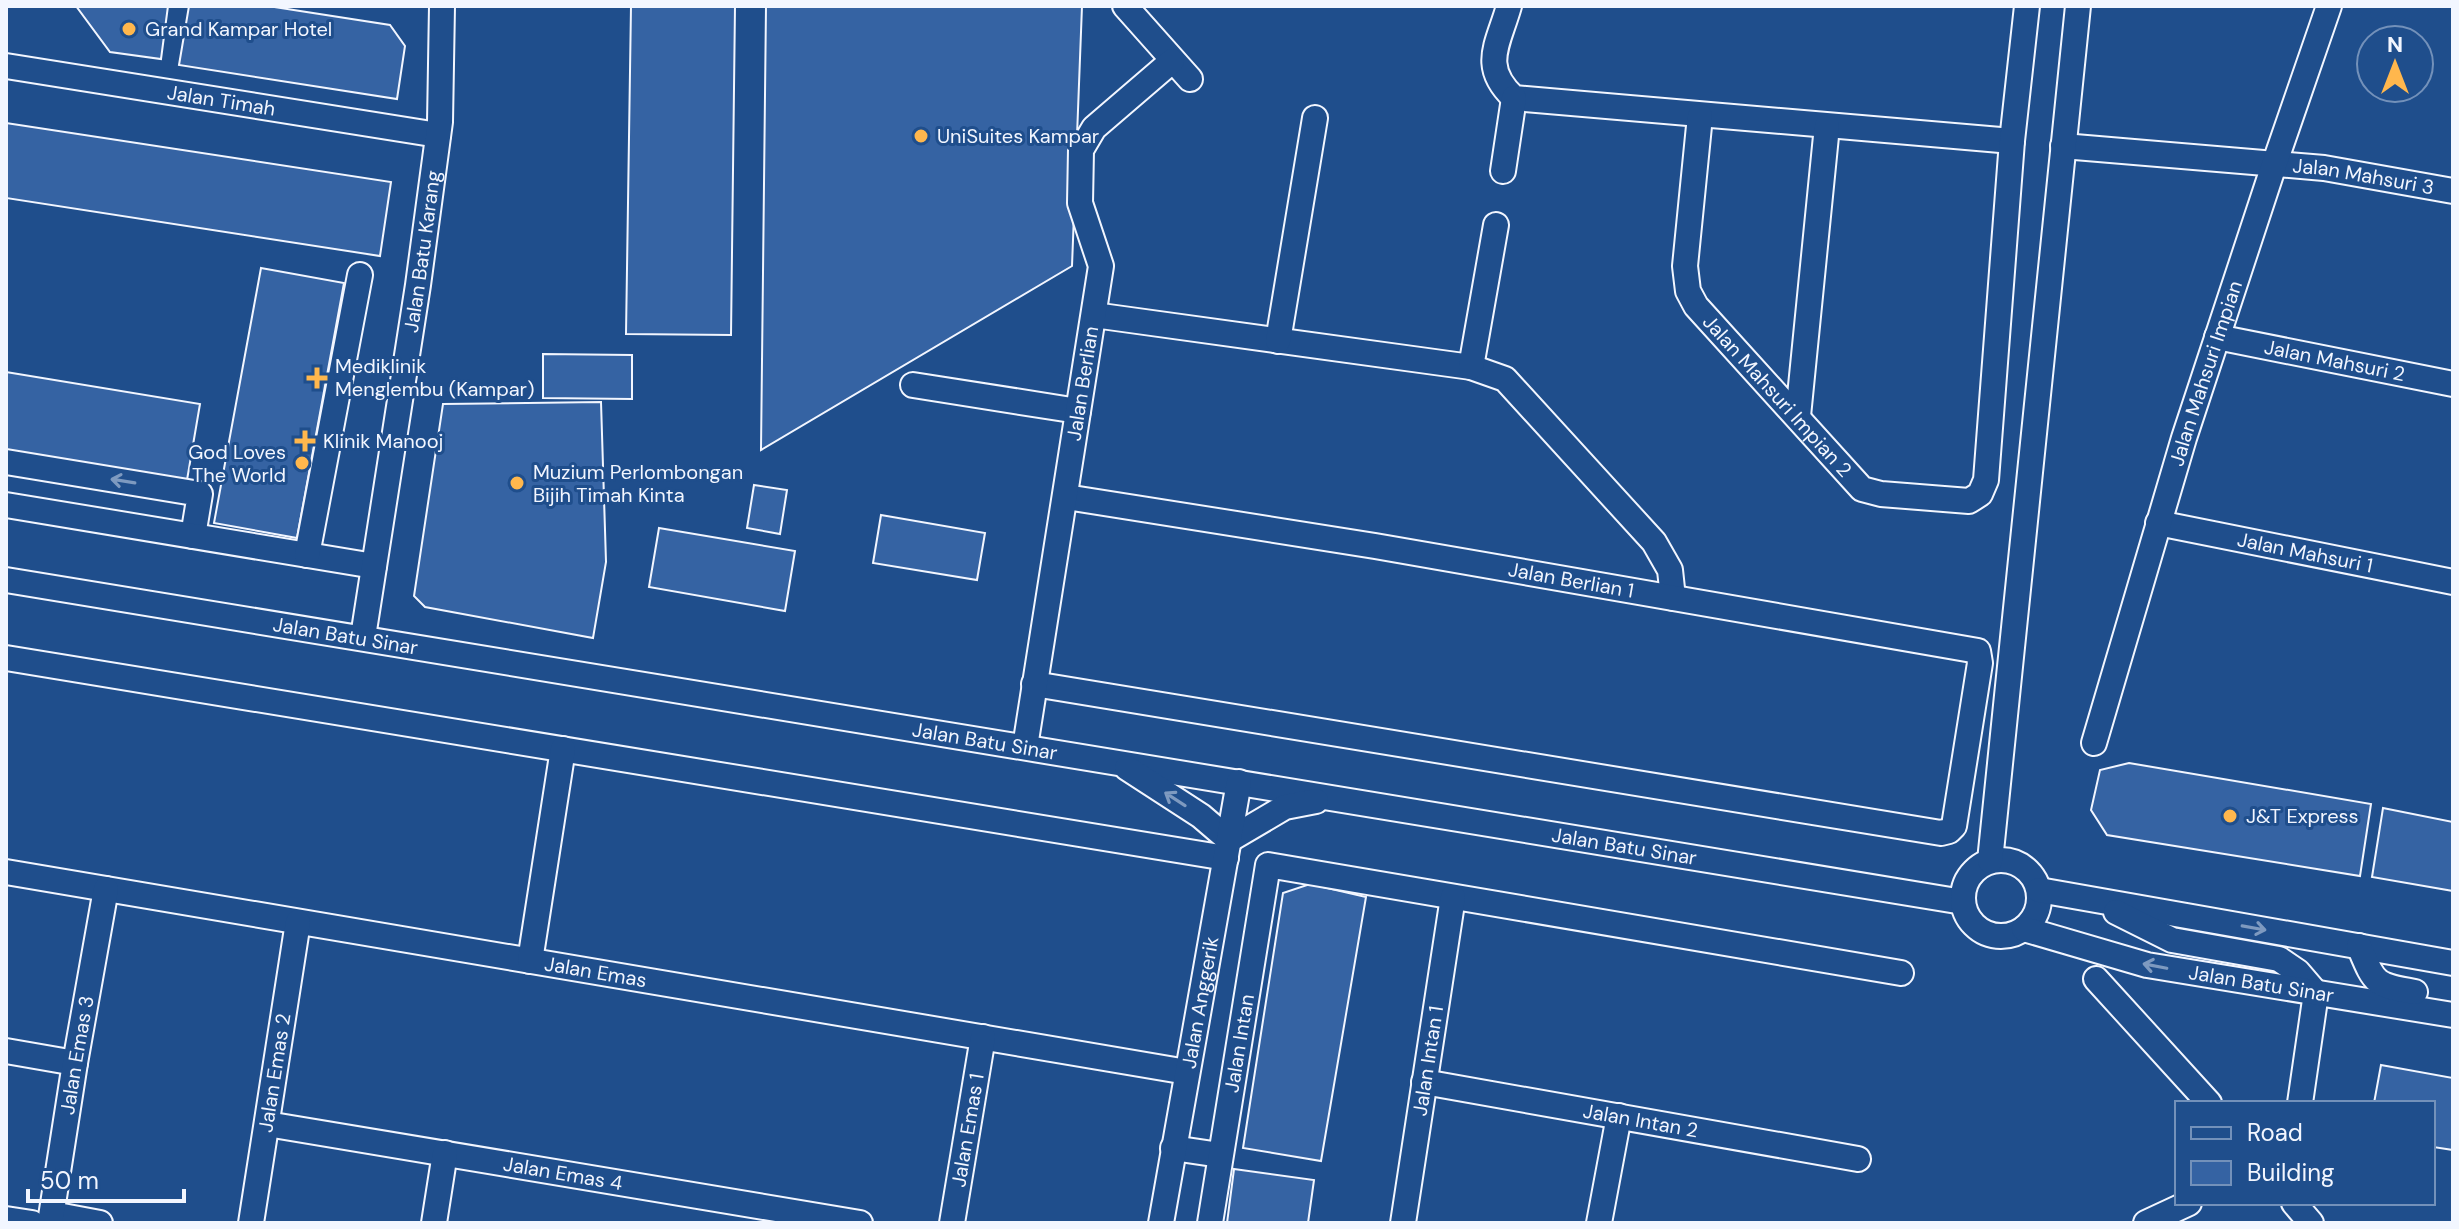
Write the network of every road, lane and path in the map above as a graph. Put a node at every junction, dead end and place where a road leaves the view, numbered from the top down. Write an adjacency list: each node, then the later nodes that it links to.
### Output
1 (442, 6): 14 (street, Jalan Batu Karang)
2 (1125, 6): 7 (street)
3 (1509, 6): 10 (street)
4 (2027, 6): 15 (street)
5 (2078, 6): 16 (street)
6 (2329, 6): 17 (street, Jalan Mahsuri Impian)
7 (1172, 61): 9 (street); 22 (street, Jalan Berlian)
8 (6, 66): 14 (street, Jalan Timah)
9 (1190, 79)
10 (1514, 98): 11 (street); 18 (street)
11 (1700, 116): 13 (street); 29 (street, Jalan Mahsuri Impian 2)
12 (1315, 118): 24 (street)
13 (1827, 126): 15 (street); 29 (street)
14 (438, 135): 36 (street, Jalan Batu Karang)
15 (2012, 141): 29 (street, Jalan Mahsuri Impian 2)
16 (2063, 146): 17 (street, Jalan Mahsuri 3); 50 (street)
17 (2274, 165): 19 (street, Jalan Mahsuri 3); 23 (street, Jalan Mahsuri Impian)
18 (1503, 171)
19 (2453, 191)
20 (1496, 225): 25 (street)
21 (360, 275): 35 (street)
22 (1094, 315): 24 (street); 28 (street, Jalan Berlian)
23 (2217, 337): 26 (street, Jalan Mahsuri 2); 33 (street, Jalan Mahsuri Impian)
24 (1278, 341): 25 (street)
25 (1471, 367): 39 (street)
26 (2453, 384)
27 (913, 385): 28 (street)
28 (1078, 411): 31 (street, Jalan Berlian)
29 (1798, 416)
30 (6, 462): 34 (street, one-way to 30)
31 (1066, 497): 39 (street, Jalan Berlian 1); 42 (street, Jalan Berlian)
32 (6, 505): 34 (street)
33 (2158, 523): 38 (street, Jalan Mahsuri 1); 43 (street, Jalan Mahsuri Impian)
34 (193, 536): 35 (street)
35 (307, 555): 36 (street)
36 (374, 566): 40 (street, Jalan Batu Karang)
37 (6, 580): 40 (street, Jalan Batu Sinar)
38 (2453, 582)
39 (1673, 598): 42 (street, Jalan Berlian 1)
40 (363, 637): 44 (street, Jalan Batu Sinar)
41 (6, 658): 45 (street)
42 (1034, 684): 44 (street, Jalan Berlian)
43 (2094, 743)
44 (1025, 747): 46 (street, Jalan Batu Sinar)
45 (563, 749): 49 (street); 60 (street)
46 (1118, 762): 47 (street, Jalan Batu Sinar); 49 (street, one-way to 46)
47 (1239, 782): 48 (street, Jalan Batu Sinar); 49 (street, Jalan Anggerik)
48 (1331, 798): 49 (street); 56 (street, Jalan Batu Sinar)
49 (1227, 849): 70 (street, Jalan Anggerik)
50 (1990, 861): 53 (street); 56 (street)
51 (6, 872): 52 (street, Jalan Emas)
52 (106, 889): 57 (street, Jalan Emas); 69 (street, Jalan Emas 3)
53 (2039, 890): 55 (street); 58 (street)
54 (1453, 897): 62 (street); 71 (street, Jalan Intan 1); 78 (street, Jalan Intan)
55 (2091, 899): 59 (street, one-way to 59); 64 (street)
56 (1963, 902): 58 (street)
57 (298, 922): 60 (street, Jalan Emas); 75 (street, Jalan Emas 2)
58 (2024, 929): 64 (street, Jalan Batu Sinar, one-way to 58)
59 (2359, 946): 61 (street); 65 (street)
60 (530, 961): 67 (street, Jalan Emas)
61 (2453, 963)
62 (1901, 973)
63 (2096, 979): 72 (street)
64 (2316, 993): 66 (street, Jalan Batu Sinar); 73 (street)
65 (2453, 999)
66 (2453, 1015)
67 (983, 1037): 70 (street, Jalan Emas); 88 (street, Jalan Emas 1)
68 (6, 1051): 69 (street)
69 (75, 1063): 83 (street, Jalan Emas 3)
70 (1187, 1072): 76 (street, Jalan Anggerik)
71 (1424, 1082): 74 (street, Jalan Intan 2); 91 (street, Jalan Intan 1)
72 (2207, 1101)
73 (2300, 1101)
74 (1619, 1116): 79 (street, Jalan Intan 2); 92 (street)
75 (267, 1124): 77 (street, Jalan Emas 4); 85 (street, Jalan Emas 2)
76 (1173, 1148): 78 (street); 89 (street, Jalan Anggerik)
77 (445, 1153): 86 (street); 87 (street, Jalan Emas 4)
78 (1220, 1155): 90 (street, Jalan Intan)
79 (1858, 1159)
80 (2185, 1205): 93 (street)
81 (2296, 1205): 94 (street)
82 (6, 1219): 83 (street)
83 (45, 1220): 84 (street)
84 (100, 1223)
85 (251, 1223)
86 (434, 1223)
87 (860, 1223)
88 (952, 1223)
89 (1161, 1223)
90 (1210, 1223)
91 (1403, 1223)
92 (1599, 1223)
93 (2146, 1223)
94 (2311, 1223)

